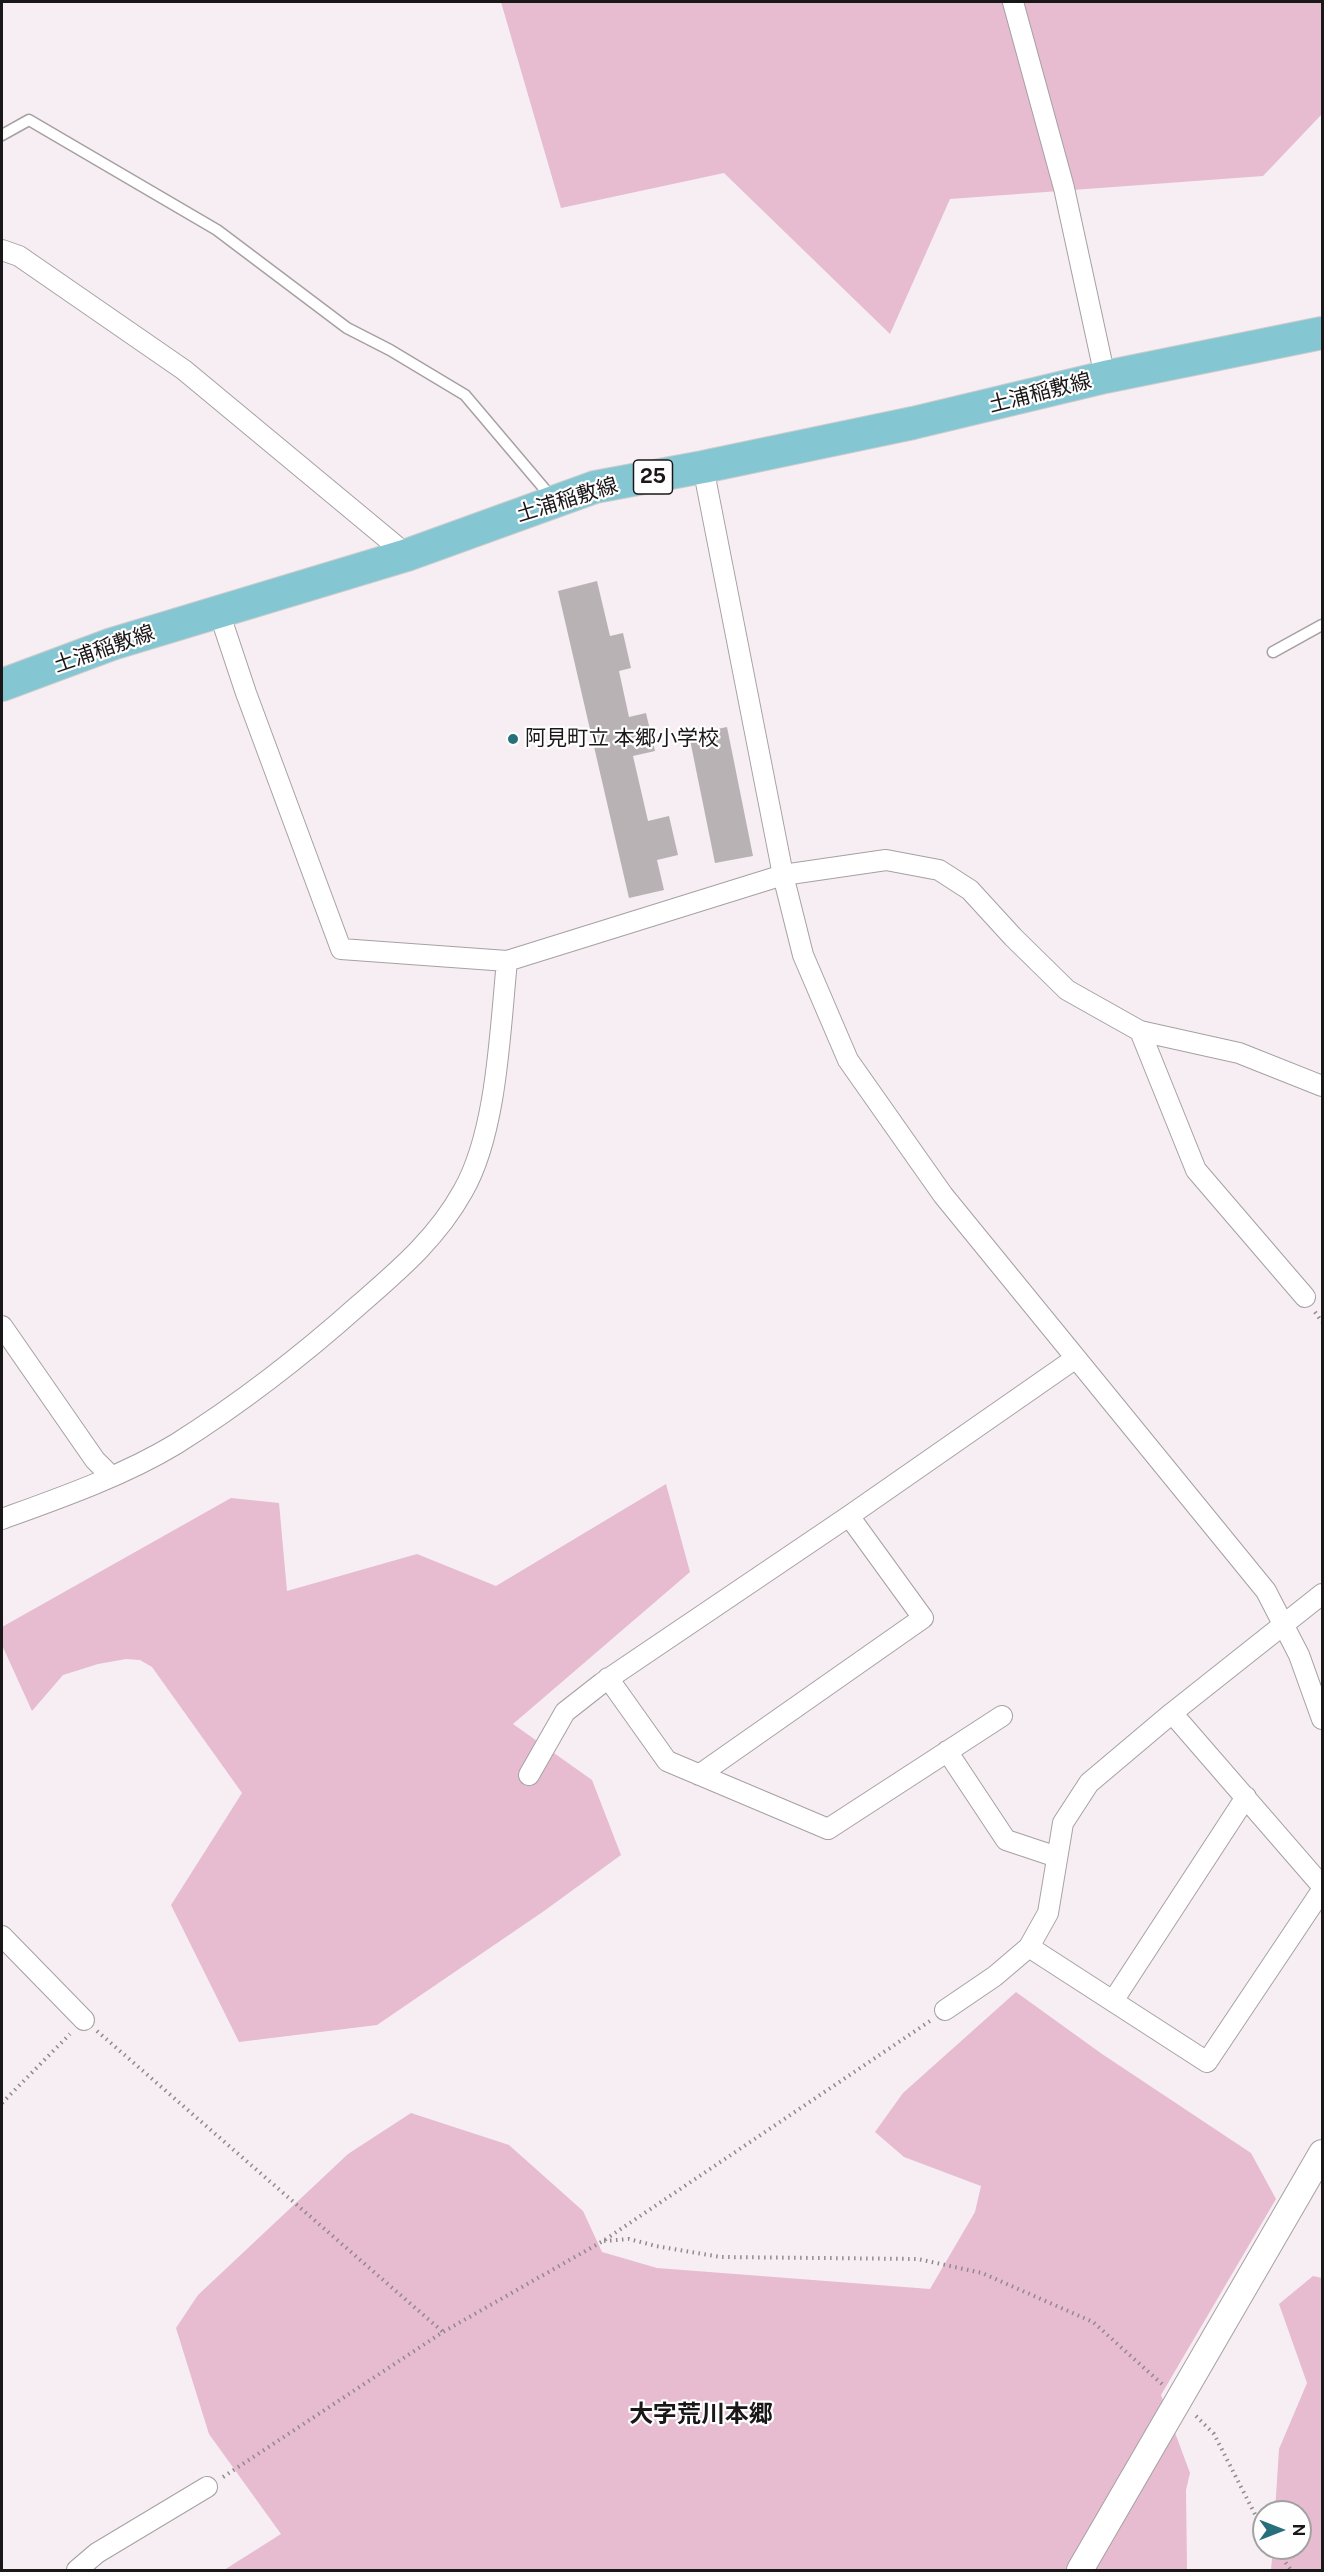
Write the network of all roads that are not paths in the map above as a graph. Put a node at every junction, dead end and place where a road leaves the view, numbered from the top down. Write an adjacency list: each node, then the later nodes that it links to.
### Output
1 (1013, 2): 5 (street)
2 (2, 135): 7 (lane)
3 (2, 250): 8 (street)
4 (1323, 333): 5 (main road, 土浦稲敷線 / 25)
5 (1105, 377): 6 (main road, 土浦稲敷線 / 25)
6 (703, 467): 7 (main road, 土浦稲敷線 / 25); 13 (street)
7 (555, 501): 8 (main road, 土浦稲敷線 / 25)
8 (407, 555): 9 (main road, 土浦稲敷線 / 25)
9 (219, 612): 12 (main road, 土浦稲敷線 / 25); 14 (street)
10 (1323, 625): 11 (lane)
11 (1273, 652)
12 (2, 685)
13 (783, 875): 14 (street); 15 (street); 19 (street)
14 (507, 962): 20 (street)
15 (1140, 1031): 16 (street); 17 (street)
16 (1323, 1086)
17 (1305, 1297)
18 (2, 1326): 20 (street)
19 (1076, 1358): 21 (street); 24 (street)
20 (111, 1476): 22 (street)
21 (849, 1516): 25 (street); 31 (street)
22 (2, 1519)
23 (1323, 1594): 24 (street)
24 (1284, 1626): 26 (street); 28 (street)
25 (608, 1678): 30 (street); 31 (street)
26 (1172, 1713): 32 (street); 33 (street)
27 (1002, 1716): 29 (street)
28 (1323, 1719)
29 (947, 1751): 31 (street); 33 (street)
30 (529, 1775)
31 (699, 1775)
32 (1246, 1797): 34 (street); 37 (street)
33 (1057, 1857): 36 (street)
34 (1323, 1888): 37 (street)
35 (2, 1936): 39 (street)
36 (1029, 1947): 37 (street); 38 (street)
37 (1113, 2001)
38 (945, 2010)
39 (84, 2020)
40 (1323, 2153): 43 (street)
41 (207, 2487): 42 (street)
42 (77, 2571)
43 (1080, 2571)

